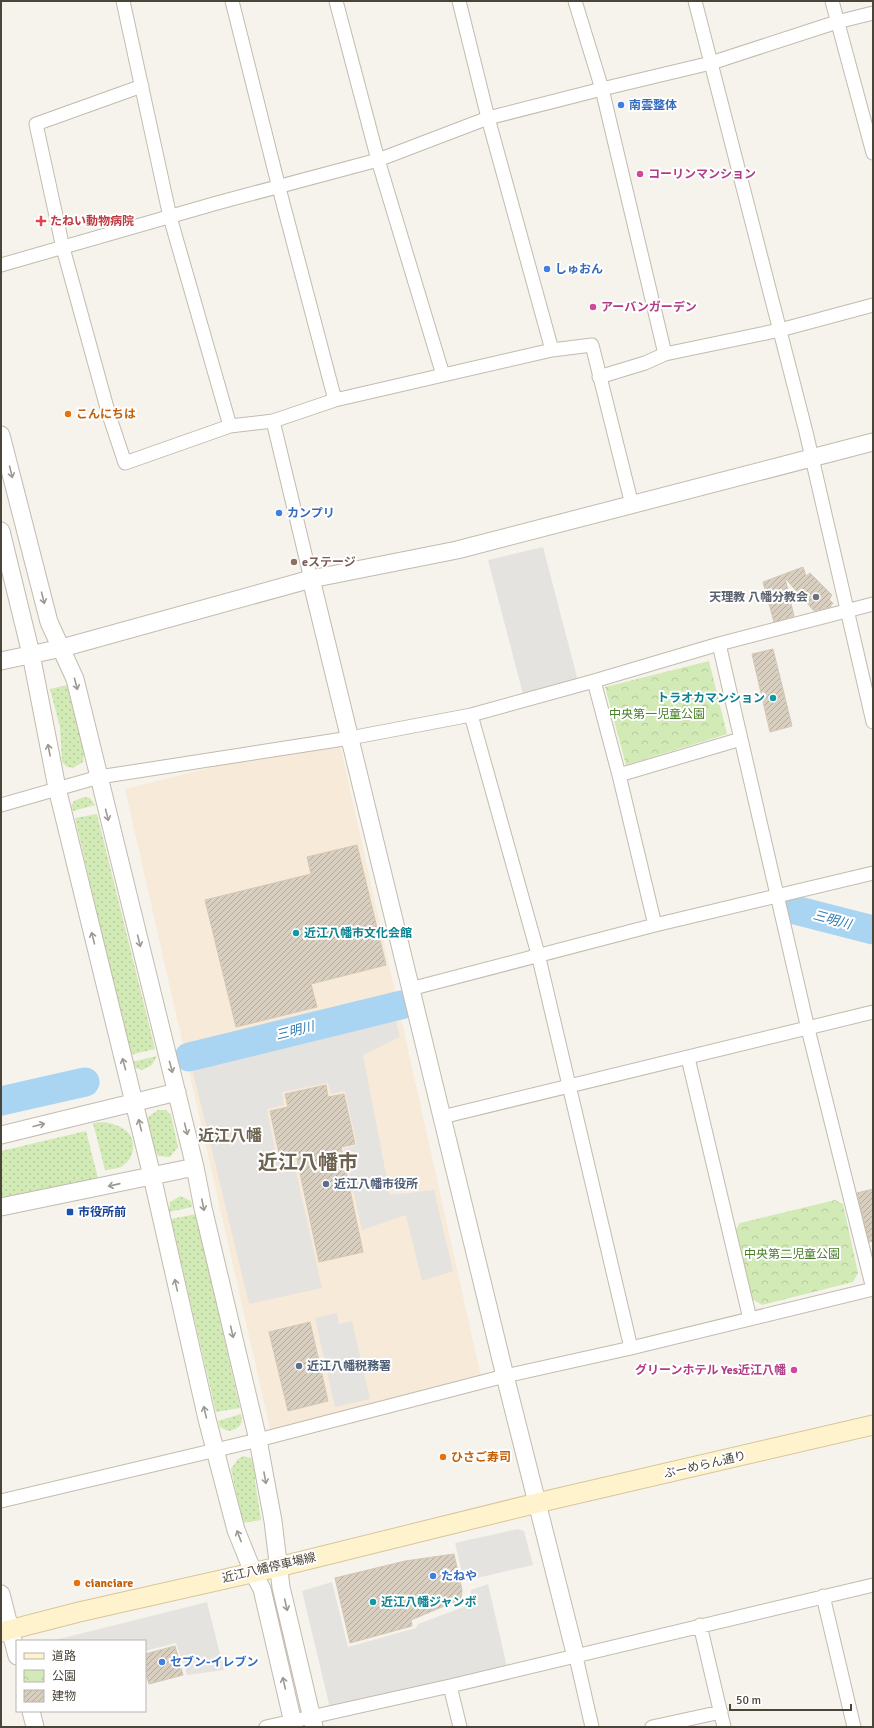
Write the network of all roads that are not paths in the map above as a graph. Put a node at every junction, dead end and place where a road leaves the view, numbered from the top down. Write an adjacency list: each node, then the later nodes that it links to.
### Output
1 (123, 1): 11 (street)
2 (232, 1): 16 (street)
3 (336, 1): 15 (street)
4 (459, 1): 13 (street)
5 (575, 1): 12 (street)
6 (695, 1): 10 (street)
7 (832, 1): 9 (street)
8 (873, 13): 9 (street)
9 (837, 22): 10 (street); 14 (street)
10 (711, 64): 12 (street); 21 (street)
11 (142, 86): 17 (street); 18 (street)
12 (602, 88): 13 (street); 23 (street)
13 (488, 118): 15 (street); 22 (street)
14 (873, 152)
15 (378, 160): 16 (street); 24 (street)
16 (279, 188): 17 (street); 26 (street)
17 (170, 217): 18 (street); 28 (street)
18 (63, 248): 19 (street); 28 (street)
19 (1, 265)
20 (873, 305): 21 (street)
21 (780, 330): 23 (street); 31 (street)
22 (552, 350): 24 (street); 25 (street)
23 (665, 354): 25 (street)
24 (443, 375): 26 (street)
25 (599, 377): 32 (street)
26 (335, 400): 27 (street)
27 (273, 421): 28 (street); 34 (street)
28 (230, 426)
29 (1, 435): 38 (street, one-way to 38)
30 (873, 442): 31 (street)
31 (811, 458): 32 (street); 36 (street)
32 (632, 505): 34 (street)
33 (1, 531): 39 (street)
34 (312, 579): 38 (street); 44 (street)
35 (873, 604): 36 (street)
36 (848, 610): 37 (street); 43 (street)
37 (719, 644): 41 (street); 45 (street)
38 (62, 648): 39 (street); 47 (street, one-way to 47)
39 (31, 654): 40 (street); 48 (street, one-way to 39)
40 (1, 661)
41 (594, 681): 42 (street); 46 (street)
42 (472, 715): 44 (street); 53 (street)
43 (873, 722)
44 (350, 738): 47 (street); 54 (street)
45 (741, 739): 46 (street); 51 (street)
46 (619, 775): 52 (street)
47 (99, 776): 48 (street); 59 (street, one-way to 59)
48 (57, 788): 49 (street); 60 (street, one-way to 48)
49 (1, 805)
50 (873, 873): 51 (street)
51 (777, 895): 52 (street); 56 (street)
52 (654, 925): 53 (street)
53 (538, 954): 54 (street); 58 (street)
54 (410, 989): 61 (street)
55 (873, 1012): 56 (street)
56 (808, 1029): 57 (street); 66 (street)
57 (688, 1058): 58 (street); 67 (street)
58 (569, 1086): 61 (street); 68 (street)
59 (177, 1092): 60 (street); 63 (street, one-way to 63)
60 (134, 1102): 62 (street, one-way to 60); 64 (street, one-way to 60)
61 (442, 1117): 69 (street)
62 (1, 1135)
63 (195, 1167): 64 (street); 71 (street, one-way to 71)
64 (152, 1176): 65 (street, one-way to 65); 72 (street, one-way to 64)
65 (1, 1207)
66 (873, 1289): 67 (street)
67 (750, 1319): 68 (street)
68 (631, 1348): 69 (street)
69 (505, 1376): 71 (street); 74 (street)
70 (873, 1425): 74 (main road, ぶーめらん通り)
71 (258, 1440): 72 (street); 75 (street, one-way to 75)
72 (216, 1450): 73 (street); 76 (street, one-way to 72)
73 (1, 1501)
74 (537, 1503): 75 (main road, 近江八幡停車場線); 83 (street)
75 (278, 1567): 76 (main road, 近江八幡停車場線); 87 (street, one-way to 87)
76 (253, 1572): 81 (main road, 近江八幡停車場線); 88 (street, one-way to 76)
77 (873, 1585): 79 (street)
78 (1, 1594): 81 (street)
79 (823, 1596): 80 (street); 95 (street)
80 (700, 1625): 83 (street); 86 (street)
81 (6, 1631): 82 (street)
82 (16, 1654)
83 (576, 1656): 84 (street); 92 (street)
84 (450, 1686): 87 (street); 91 (street)
85 (31, 1712): 89 (street)
86 (721, 1712): 93 (street); 94 (street)
87 (313, 1722): 88 (street)
88 (294, 1724): 90 (street)
89 (35, 1727)
90 (266, 1727)
91 (460, 1727)
92 (592, 1727)
93 (652, 1727)
94 (724, 1727)
95 (854, 1727)

